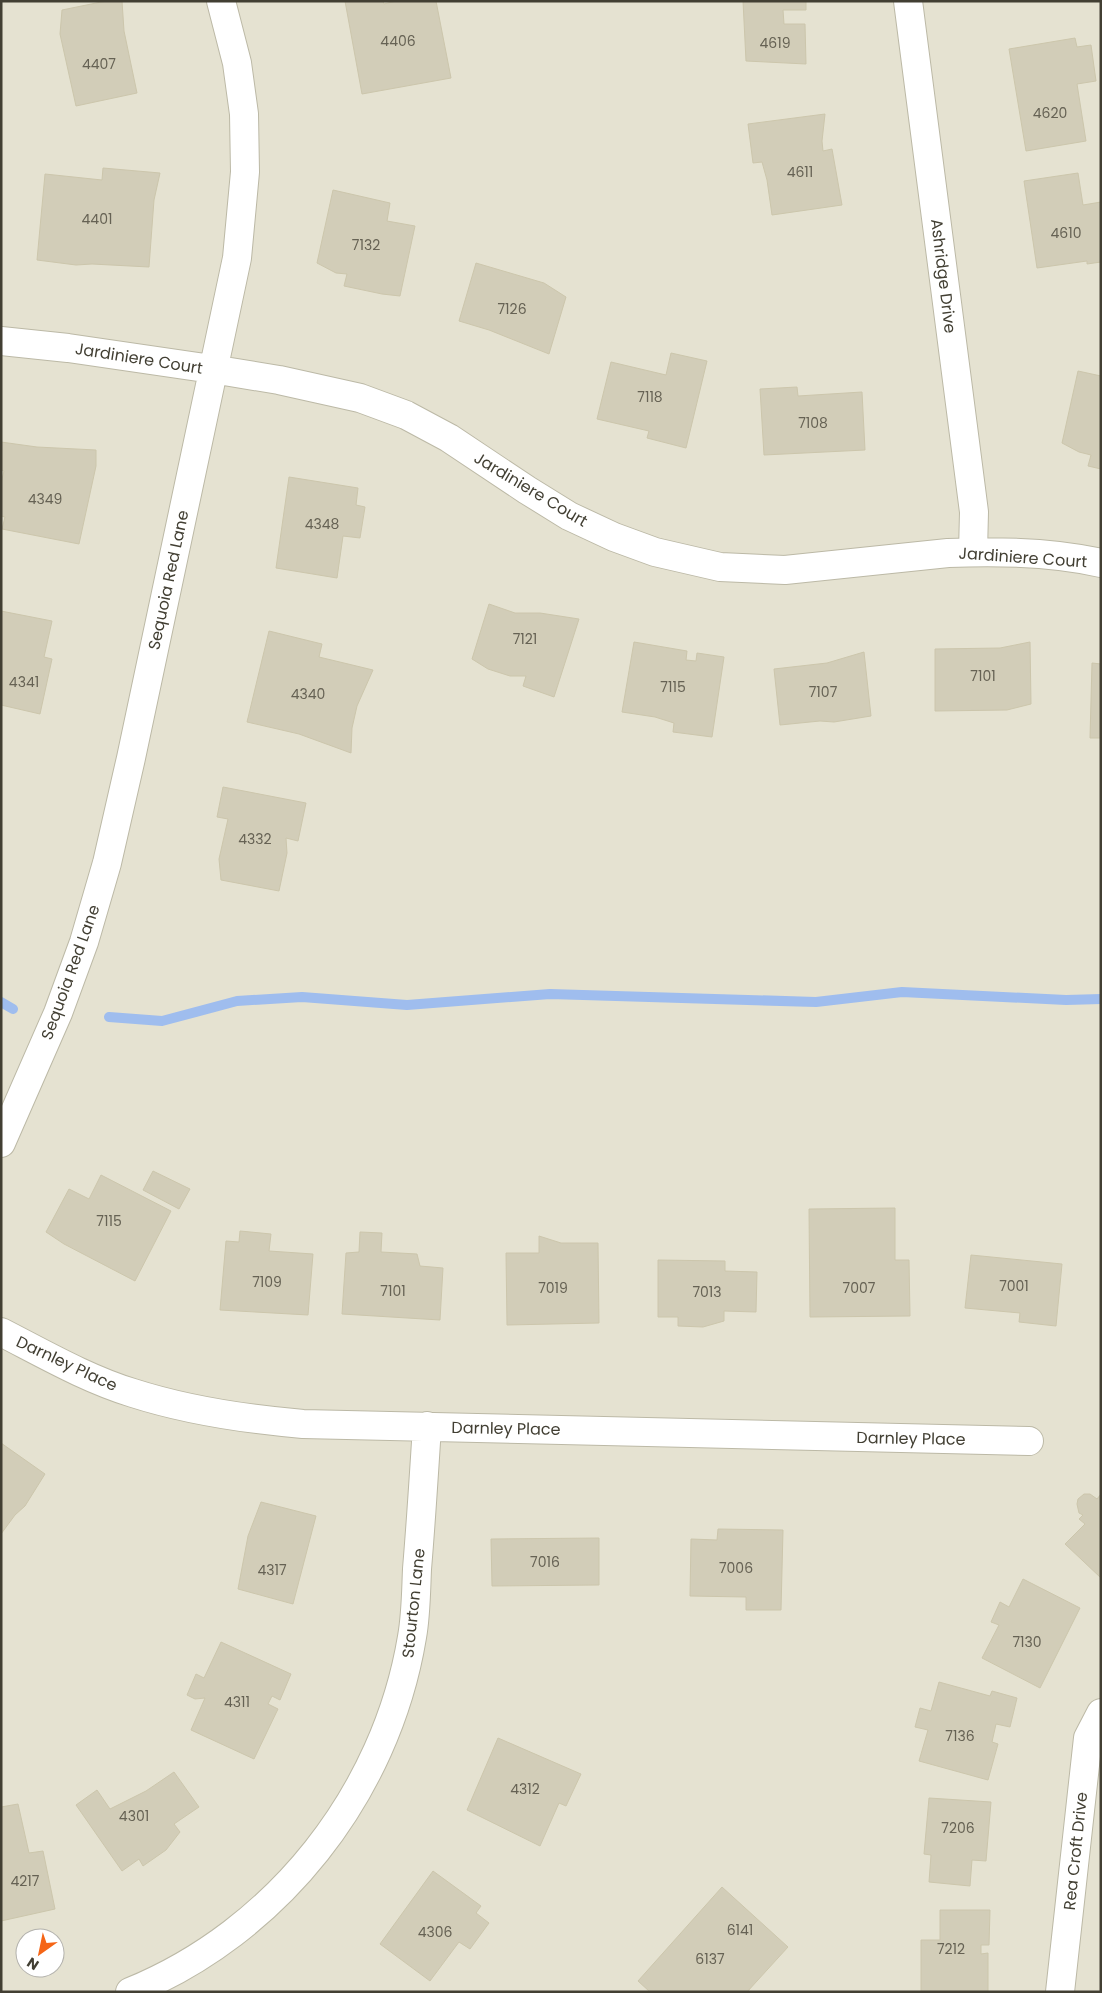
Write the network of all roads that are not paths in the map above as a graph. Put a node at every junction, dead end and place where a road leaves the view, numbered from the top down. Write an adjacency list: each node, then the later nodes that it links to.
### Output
1 (221, 1): 4 (street, Sequoia Red Lane)
2 (908, 1): 5 (street, Ashridge Drive)
3 (1, 341): 4 (street, Jardiniere Court)
4 (212, 370): 5 (street, Jardiniere Court); 7 (street, Sequoia Red Lane)
5 (973, 552): 6 (street, Jardiniere Court)
6 (1101, 563)
7 (1, 1143)
8 (1, 1332): 9 (street, Darnley Place)
9 (427, 1426): 10 (street, Darnley Place); 12 (street, Stourton Lane)
10 (1029, 1440)
11 (1101, 1713): 13 (street, Rea Croft Drive)
12 (130, 1992)
13 (1060, 1992)

